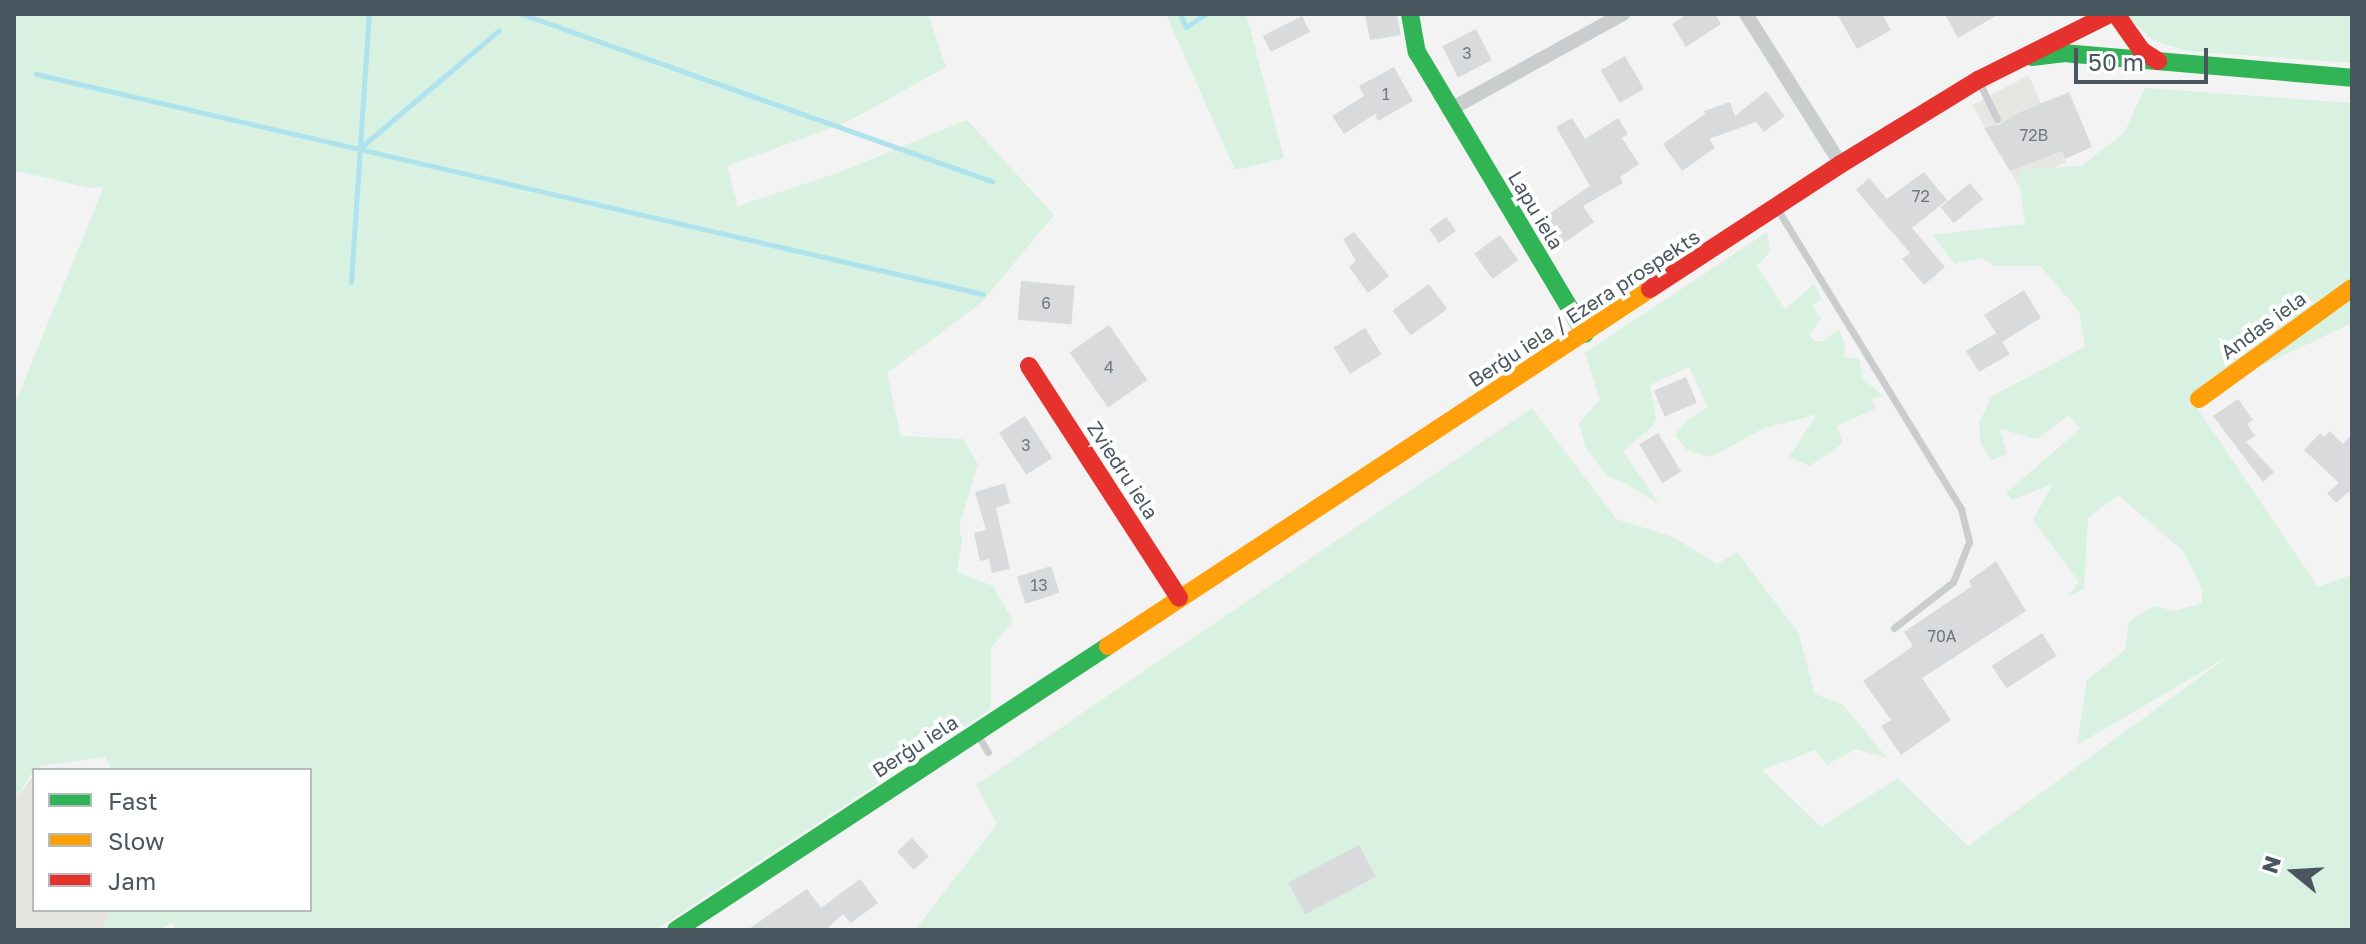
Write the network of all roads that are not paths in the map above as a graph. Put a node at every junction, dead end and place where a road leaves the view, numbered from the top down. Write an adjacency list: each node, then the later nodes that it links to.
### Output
1 (1410, 14): 9 (main road, Lapu iela)
2 (1623, 14): 9 (street)
3 (1746, 14): 11 (street)
4 (2113, 14): 5 (main road, Berģu iela / Ezera prospekts); 6 (main road)
5 (2016, 59): 6 (main road); 8 (main road, Berģu iela / Ezera prospekts)
6 (2162, 64): 7 (main road)
7 (2352, 78)
8 (1978, 80): 10 (lane); 11 (main road, Berģu iela / Ezera prospekts)
9 (1449, 110): 14 (main road, Lapu iela)
10 (1997, 119)
11 (1841, 164): 12 (main road, Berģu iela / Ezera prospekts)
12 (1777, 208): 14 (main road, Berģu iela / Ezera prospekts); 18 (lane)
13 (2352, 288): 16 (main road, Andas iela)
14 (1585, 334): 17 (main road, Berģu iela / Ezera prospekts)
15 (1029, 366): 17 (main road, Zviedru iela)
16 (2199, 399)
17 (1179, 598): 19 (main road, Berģu iela)
18 (1894, 628)
19 (976, 732): 20 (lane); 21 (main road, Berģu iela)
20 (988, 752)
21 (676, 930)

